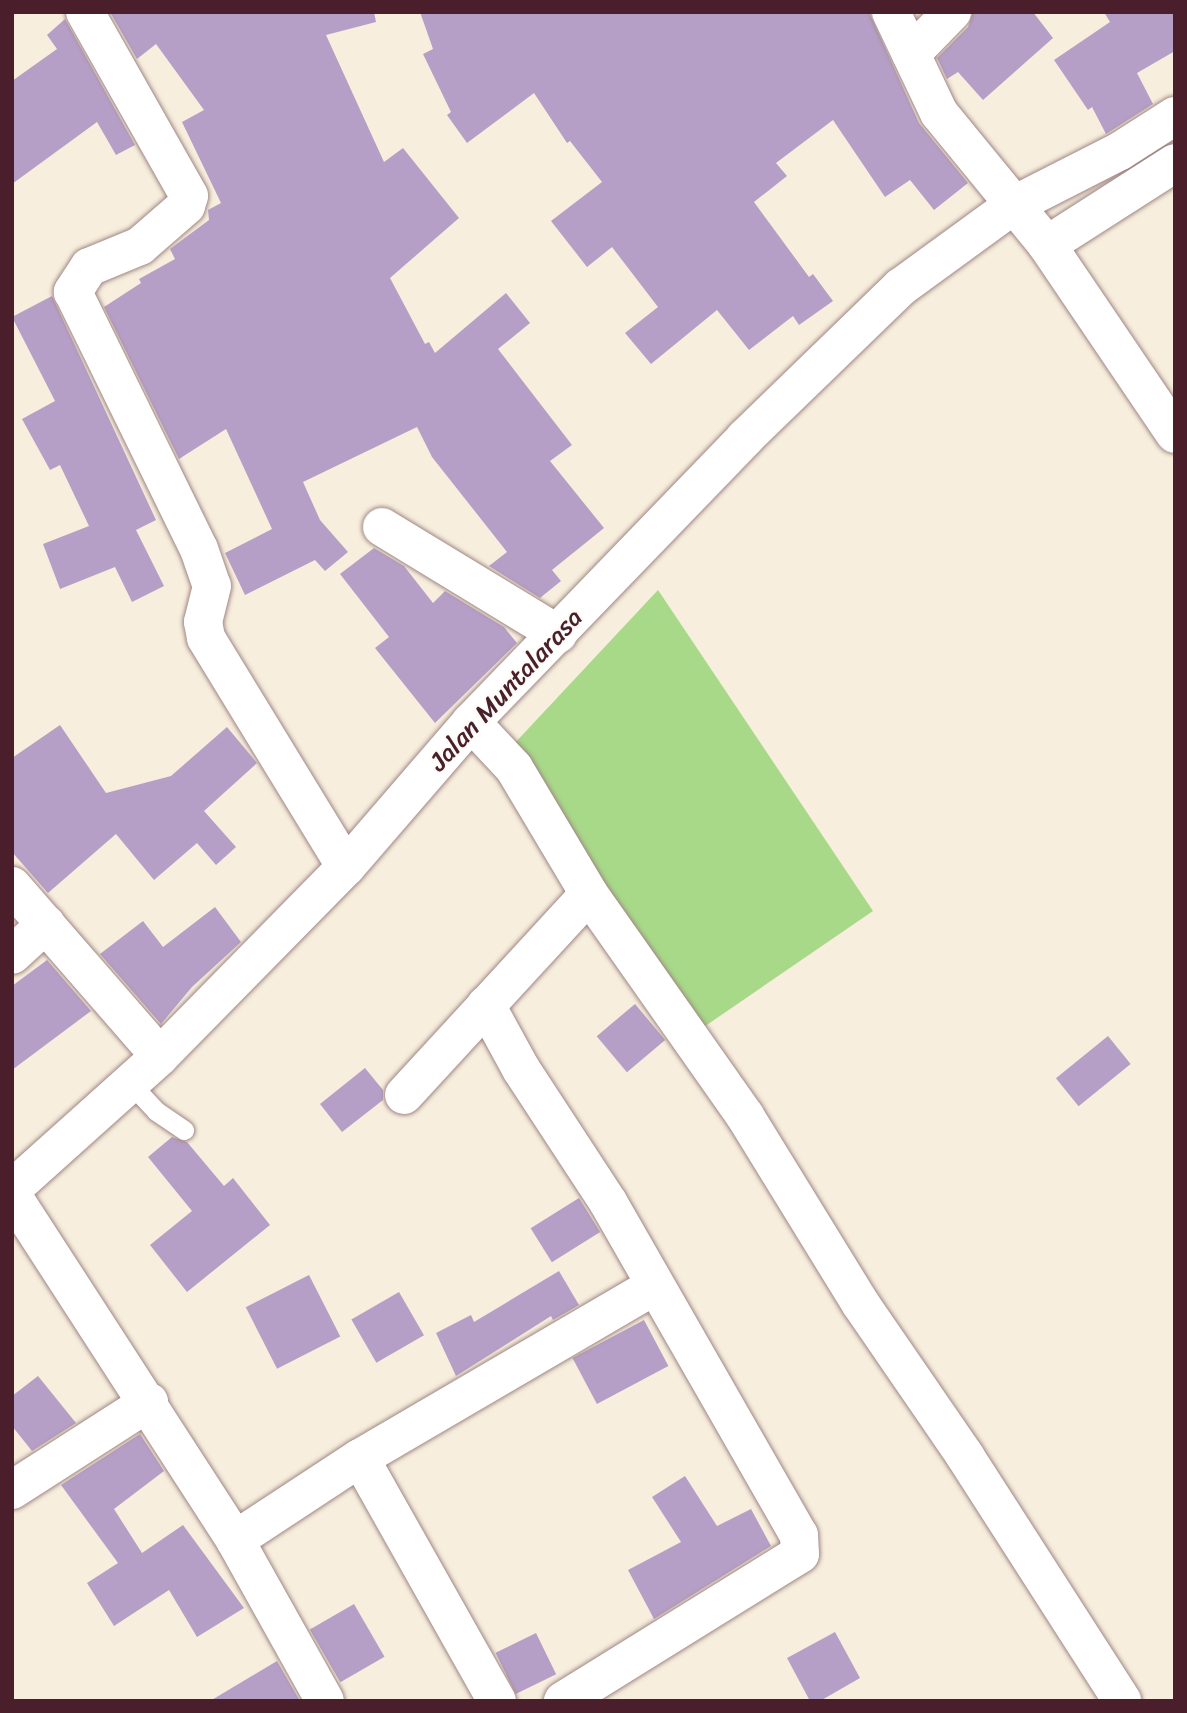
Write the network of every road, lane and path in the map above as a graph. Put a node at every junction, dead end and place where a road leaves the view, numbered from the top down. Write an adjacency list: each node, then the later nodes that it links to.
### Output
1 (85, 12): 12 (street)
2 (891, 12): 4 (street)
3 (952, 12): 4 (street)
4 (911, 54): 7 (street)
5 (1175, 116): 7 (street)
6 (1175, 163): 7 (street)
7 (1028, 225): 8 (street); 10 (street, Jalan Muntalarasa)
8 (1175, 434)
9 (382, 527): 10 (street)
10 (558, 634): 11 (street, Jalan Muntalarasa)
11 (484, 735): 12 (street, Jalan Muntalarasa); 14 (street)
12 (346, 867): 18 (street, Jalan Muntalarasa)
13 (12, 886): 15 (street)
14 (589, 894): 17 (street); 31 (street)
15 (46, 924): 16 (street); 18 (street)
16 (12, 955)
17 (486, 1005): 20 (street); 23 (street)
18 (160, 1056): 19 (street, Jalan Muntalarasa)
19 (133, 1086): 21 (lane); 22 (street, Jalan Muntalarasa)
20 (404, 1095)
21 (184, 1130)
22 (20, 1204): 24 (street)
23 (654, 1286): 25 (street); 30 (street)
24 (149, 1402): 26 (street); 27 (street)
25 (360, 1458): 27 (street); 29 (street)
26 (12, 1490)
27 (235, 1540): 28 (street)
28 (325, 1701)
29 (497, 1701)
30 (563, 1701)
31 (1122, 1701)

